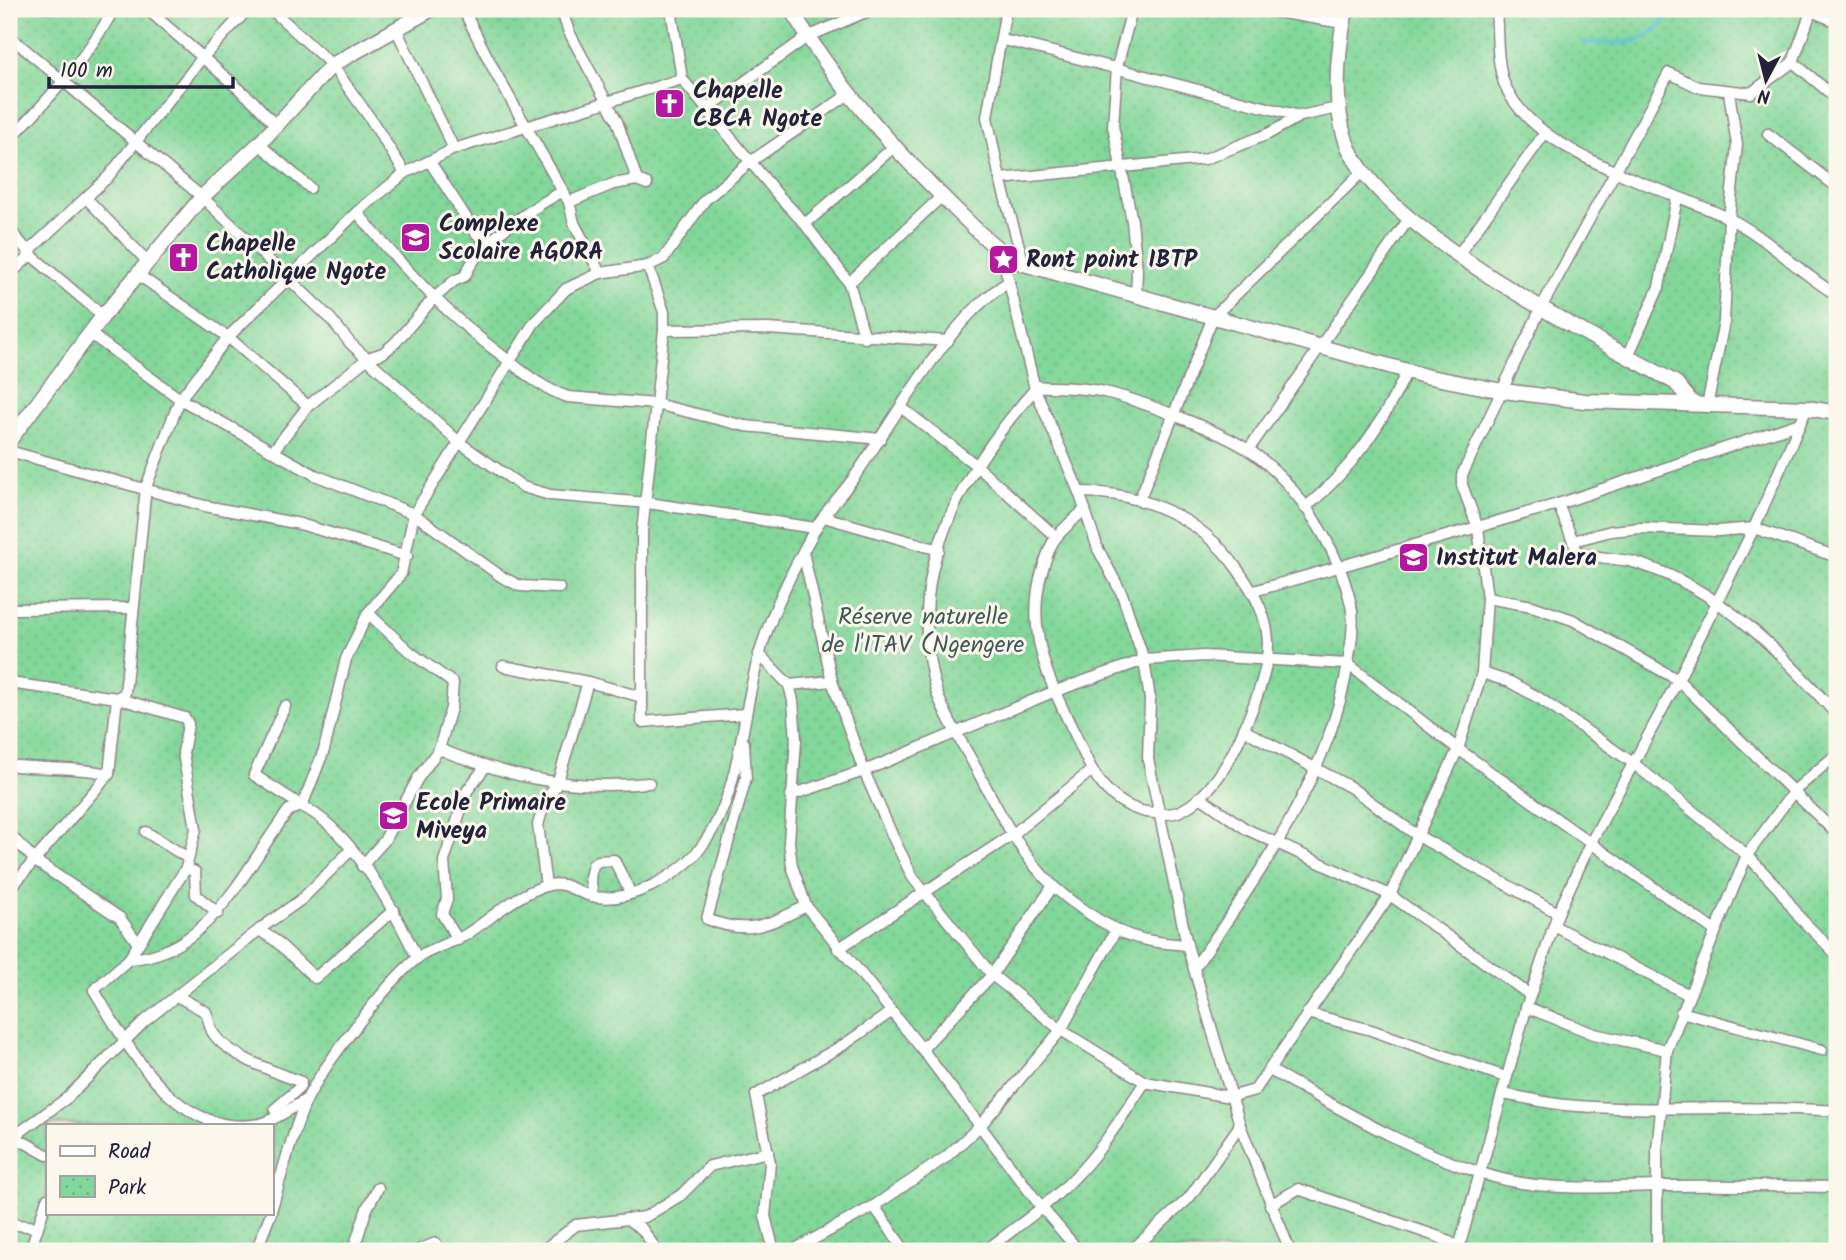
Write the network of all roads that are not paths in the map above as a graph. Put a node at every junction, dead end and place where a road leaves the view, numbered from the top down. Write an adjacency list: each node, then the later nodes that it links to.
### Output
1 (114, 9): 29 (street)
2 (147, 9): 24 (street)
3 (248, 9): 24 (street)
4 (271, 9): 26 (street)
5 (432, 9): 20 (street)
6 (463, 9): 38 (street)
7 (561, 9): 33 (street)
8 (671, 9): 28 (street)
9 (791, 9): 22 (street)
10 (873, 9): 22 (street)
11 (946, 9): 12 (street)
12 (956, 9)
13 (1006, 9): 23 (street)
14 (1132, 9): 27 (street)
15 (1258, 9): 18 (street)
16 (1496, 9): 39 (street)
17 (1811, 10): 19 (street); 25 (street)
18 (1345, 16): 35 (street)
19 (1837, 22)
20 (396, 29): 26 (street); 45 (street)
21 (9, 36): 29 (street)
22 (807, 37): 31 (street); 34 (street)
23 (1003, 40): 27 (street); 52 (street)
24 (202, 58): 37 (street); 42 (street)
25 (1793, 62): 30 (street); 32 (street)
26 (332, 65): 37 (street); 51 (street)
27 (1118, 67): 36 (street); 48 (street)
28 (682, 79): 33 (street); 34 (street)
29 (64, 84): 41 (street); 42 (street)
30 (1729, 92): 49 (street); 62 (street)
31 (849, 94): 44 (street); 47 (street)
32 (1837, 99)
33 (605, 103): 38 (street); 60 (street)
34 (708, 108): 47 (street)
35 (1338, 108): 36 (street); 50 (street)
36 (1300, 116): 48 (street)
37 (275, 125): 43 (street)
38 (528, 127): 45 (street); 55 (street)
39 (1545, 133): 49 (street); 69 (street)
40 (1769, 134): 53 (street)
41 (9, 140)
42 (138, 142): 57 (street); 58 (street)
43 (258, 144): 54 (street); 57 (street)
44 (895, 146): 56 (street); 64 (street)
45 (454, 149): 46 (street)
46 (430, 162): 51 (street); 66 (street)
47 (750, 162): 64 (street); 72 (street)
48 (1121, 169): 52 (street); 80 (street)
49 (1615, 171): 59 (street); 82 (street)
50 (1362, 172): 63 (street); 84 (street)
51 (405, 173): 61 (street)
52 (1000, 180): 71 (street)
53 (1837, 187)
54 (310, 188)
55 (563, 191): 60 (street); 66 (street)
56 (942, 196): 67 (street); 78 (street)
57 (202, 197): 70 (street); 76 (street)
58 (86, 198): 68 (street); 70 (street)
59 (1677, 198): 62 (street); 91 (street)
60 (569, 202): 73 (street)
61 (357, 212): 76 (street); 81 (street)
62 (1729, 218): 79 (street); 99 (street)
63 (1408, 220): 69 (street); 90 (street)
64 (805, 224): 78 (street)
65 (9, 229): 68 (street)
66 (490, 245): 81 (street)
67 (1002, 254): 71 (street); 77 (street)
68 (31, 255): 75 (street); 83 (street)
69 (1458, 255): 82 (street)
70 (147, 261): 74 (street)
71 (1024, 264): 80 (street)
72 (648, 266): 73 (street); 85 (street)
73 (600, 273): 93 (street)
74 (137, 274): 83 (street); 87 (street)
75 (9, 275)
76 (288, 278): 87 (street); 92 (street)
77 (1009, 282): 89 (street); 95 (street)
78 (849, 283): 88 (street)
79 (1837, 295)
80 (1136, 297): 84 (street)
81 (433, 299): 92 (street); 93 (street)
82 (1542, 306): 91 (street); 96 (street)
83 (103, 316): 86 (street)
84 (1213, 317): 90 (street); 104 (street)
85 (664, 330): 88 (street); 98 (street)
86 (89, 333): 97 (street); 107 (street)
87 (228, 337): 97 (street); 100 (street)
88 (865, 338): 89 (street)
89 (948, 341): 101 (street)
90 (1321, 348): 94 (street); 109 (street)
91 (1628, 356): 99 (street)
92 (368, 358): 100 (street); 108 (street)
93 (508, 360): 98 (street); 108 (street)
94 (1406, 370): 96 (street); 118 (street)
95 (1035, 387): 104 (street); 112 (street); 114 (street)
96 (1503, 391): 99 (street); 123 (street)
97 (180, 399): 110 (street); 113 (street)
98 (656, 404): 106 (street); 116 (street)
99 (1700, 405): 102 (street)
100 (308, 406): 110 (street)
101 (902, 408): 106 (street); 112 (street)
102 (1807, 408): 103 (street); 105 (street)
103 (1837, 413)
104 (1174, 417): 109 (street); 115 (street)
105 (1797, 424): 117 (street); 124 (street)
106 (881, 439): 121 (street)
107 (9, 441)
108 (460, 443): 116 (street); 120 (street)
109 (1249, 449): 118 (street)
110 (273, 451): 120 (street)
111 (9, 452): 113 (street)
112 (977, 466): 125 (street); 127 (street)
113 (146, 487): 129 (street); 136 (street)
114 (1079, 492): 115 (street); 119 (street)
115 (1140, 498): 133 (street)
116 (648, 503): 122 (street); 151 (street)
117 (1558, 504): 123 (street); 126 (street)
118 (1305, 508): 131 (street)
119 (1085, 509): 125 (street); 140 (street)
120 (414, 514): 129 (street); 132 (street)
121 (824, 517): 122 (street); 127 (street)
122 (815, 528): 128 (street)
123 (1478, 528): 131 (street); 134 (street)
124 (1754, 528): 126 (street); 130 (street); 135 (street)
125 (1056, 537): 150 (street)
126 (1573, 541): 135 (street)
127 (939, 550): 157 (street)
128 (803, 552): 139 (street); 146 (street)
129 (407, 556): 138 (street)
130 (1837, 556)
131 (1339, 568): 133 (street); 142 (street)
132 (559, 588)
133 (1254, 592): 141 (street)
134 (1487, 598): 144 (street); 145 (street)
135 (1716, 600): 145 (street); 155 (street)
136 (132, 608): 137 (street); 152 (street)
137 (9, 609)
138 (368, 612): 159 (street); 174 (street)
139 (759, 654): 149 (street); 154 (street)
140 (1144, 660): 141 (street); 150 (street); 175 (street)
141 (1266, 662): 142 (street); 156 (street)
142 (1348, 664): 160 (street); 165 (street)
143 (503, 666): 147 (street)
144 (1482, 673): 160 (street); 162 (street)
145 (1678, 680): 162 (street); 171 (street)
146 (832, 681): 149 (street); 167 (street)
147 (588, 682): 151 (street); 170 (street)
148 (9, 683): 152 (street)
149 (789, 685): 172 (street)
150 (1053, 692): 157 (street); 166 (street)
151 (642, 697): 154 (street)
152 (117, 698): 168 (street); 186 (street)
153 (285, 706): 174 (street)
154 (745, 714): 158 (street)
155 (1837, 715)
156 (1244, 730): 165 (street); 173 (street)
157 (957, 734): 167 (street); 179 (street)
158 (743, 736): 191 (street); 195 (street)
159 (439, 749): 164 (street); 187 (street)
160 (1458, 749): 180 (street); 182 (street)
161 (1837, 754): 171 (street)
162 (1633, 763): 182 (street); 184 (street)
163 (9, 765): 168 (street)
164 (485, 767): 170 (street); 203 (street)
165 (1313, 769): 180 (street); 181 (street)
166 (1092, 770): 175 (street); 179 (street)
167 (864, 771): 172 (street); 192 (street)
168 (108, 774): 185 (street)
169 (649, 783): 170 (street)
170 (557, 784): 188 (street)
171 (1794, 791): 178 (street); 184 (street)
172 (791, 795): 195 (street)
173 (1200, 797): 175 (street); 181 (street)
174 (302, 806): 183 (street); 197 (street)
175 (1157, 813): 205 (street)
176 (146, 832): 186 (street)
177 (9, 834): 185 (street)
178 (1837, 834)
179 (1012, 835): 189 (street); 192 (street)
180 (1418, 836): 193 (street); 198 (street)
181 (1277, 844): 193 (street); 210 (street)
182 (1590, 844): 198 (street); 202 (street)
183 (351, 850): 187 (street); 200 (street)
184 (1747, 855): 202 (street); 207 (street)
185 (37, 862): 190 (street); 204 (street)
186 (187, 863): 197 (street); 204 (street)
187 (362, 866): 196 (street)
188 (546, 886): 194 (street); 203 (street)
189 (1053, 886): 201 (street); 211 (street)
190 (9, 890)
191 (630, 892): 194 (street); 194 (street)
192 (926, 893): 206 (street); 211 (street)
193 (1390, 895): 212 (street); 218 (street)
194 (593, 896)
195 (806, 906): 206 (street)
196 (394, 910): 200 (street); 208 (street)
197 (218, 913): 209 (street)
198 (1558, 913): 199 (street)
199 (1554, 926): 212 (street); 213 (street)
200 (259, 930): 214 (street)
201 (1116, 930): 205 (street); 219 (street)
202 (1715, 931): 213 (street)
203 (458, 940): 208 (street)
204 (137, 942): 209 (street)
205 (1187, 945): 210 (street)
206 (838, 949): 216 (street)
207 (1837, 956)
208 (417, 958): 229 (street)
209 (129, 959): 220 (street)
210 (1194, 968): 228 (street)
211 (992, 975): 219 (street); 221 (street)
212 (1530, 995): 215 (street)
213 (1689, 995): 217 (street)
214 (177, 996): 220 (street); 232 (street)
215 (1526, 1007): 222 (street); 225 (street)
216 (891, 1012): 221 (street); 238 (street)
217 (1681, 1012): 222 (street); 223 (street)
218 (1307, 1013): 224 (street); 225 (street)
219 (1061, 1030): 226 (street); 235 (street)
220 (124, 1042): 233 (street); 237 (street)
221 (922, 1049): 235 (street)
222 (1667, 1050): 230 (street)
223 (1822, 1050)
224 (1270, 1070): 228 (street); 240 (street)
225 (1505, 1077): 227 (street)
226 (1145, 1082): 228 (street); 248 (street)
227 (1502, 1094): 230 (street); 240 (street)
228 (1230, 1097): 236 (street)
229 (307, 1098): 232 (street); 246 (street)
230 (1660, 1107): 231 (street); 241 (street)
231 (1837, 1111)
232 (277, 1116): 234 (street)
233 (242, 1124)
234 (251, 1124)
235 (981, 1125): 247 (street); 248 (street)
236 (1240, 1125): 245 (street); 266 (street)
237 (12, 1139): 239 (street)
238 (768, 1152): 250 (street); 261 (street)
239 (46, 1154)
240 (1482, 1174): 241 (street); 254 (street)
241 (1658, 1186): 242 (street); 268 (street)
242 (1837, 1187)
243 (378, 1188): 257 (street)
244 (46, 1202): 252 (street)
245 (1270, 1205): 254 (street); 267 (street)
246 (273, 1206)
247 (874, 1206): 262 (street); 263 (street)
248 (1042, 1208): 264 (street); 265 (street)
249 (270, 1214): 256 (street)
250 (627, 1219): 259 (street); 260 (street)
251 (9, 1224): 252 (street)
252 (36, 1227): 255 (street)
253 (436, 1243): 258 (street)
254 (1462, 1250)
255 (30, 1251)
256 (256, 1251)
257 (353, 1251)
258 (416, 1251)
259 (542, 1251)
260 (657, 1251)
261 (774, 1251)
262 (792, 1251)
263 (905, 1251)
264 (985, 1251)
265 (1079, 1251)
266 (1131, 1251)
267 (1290, 1251)
268 (1657, 1251)

